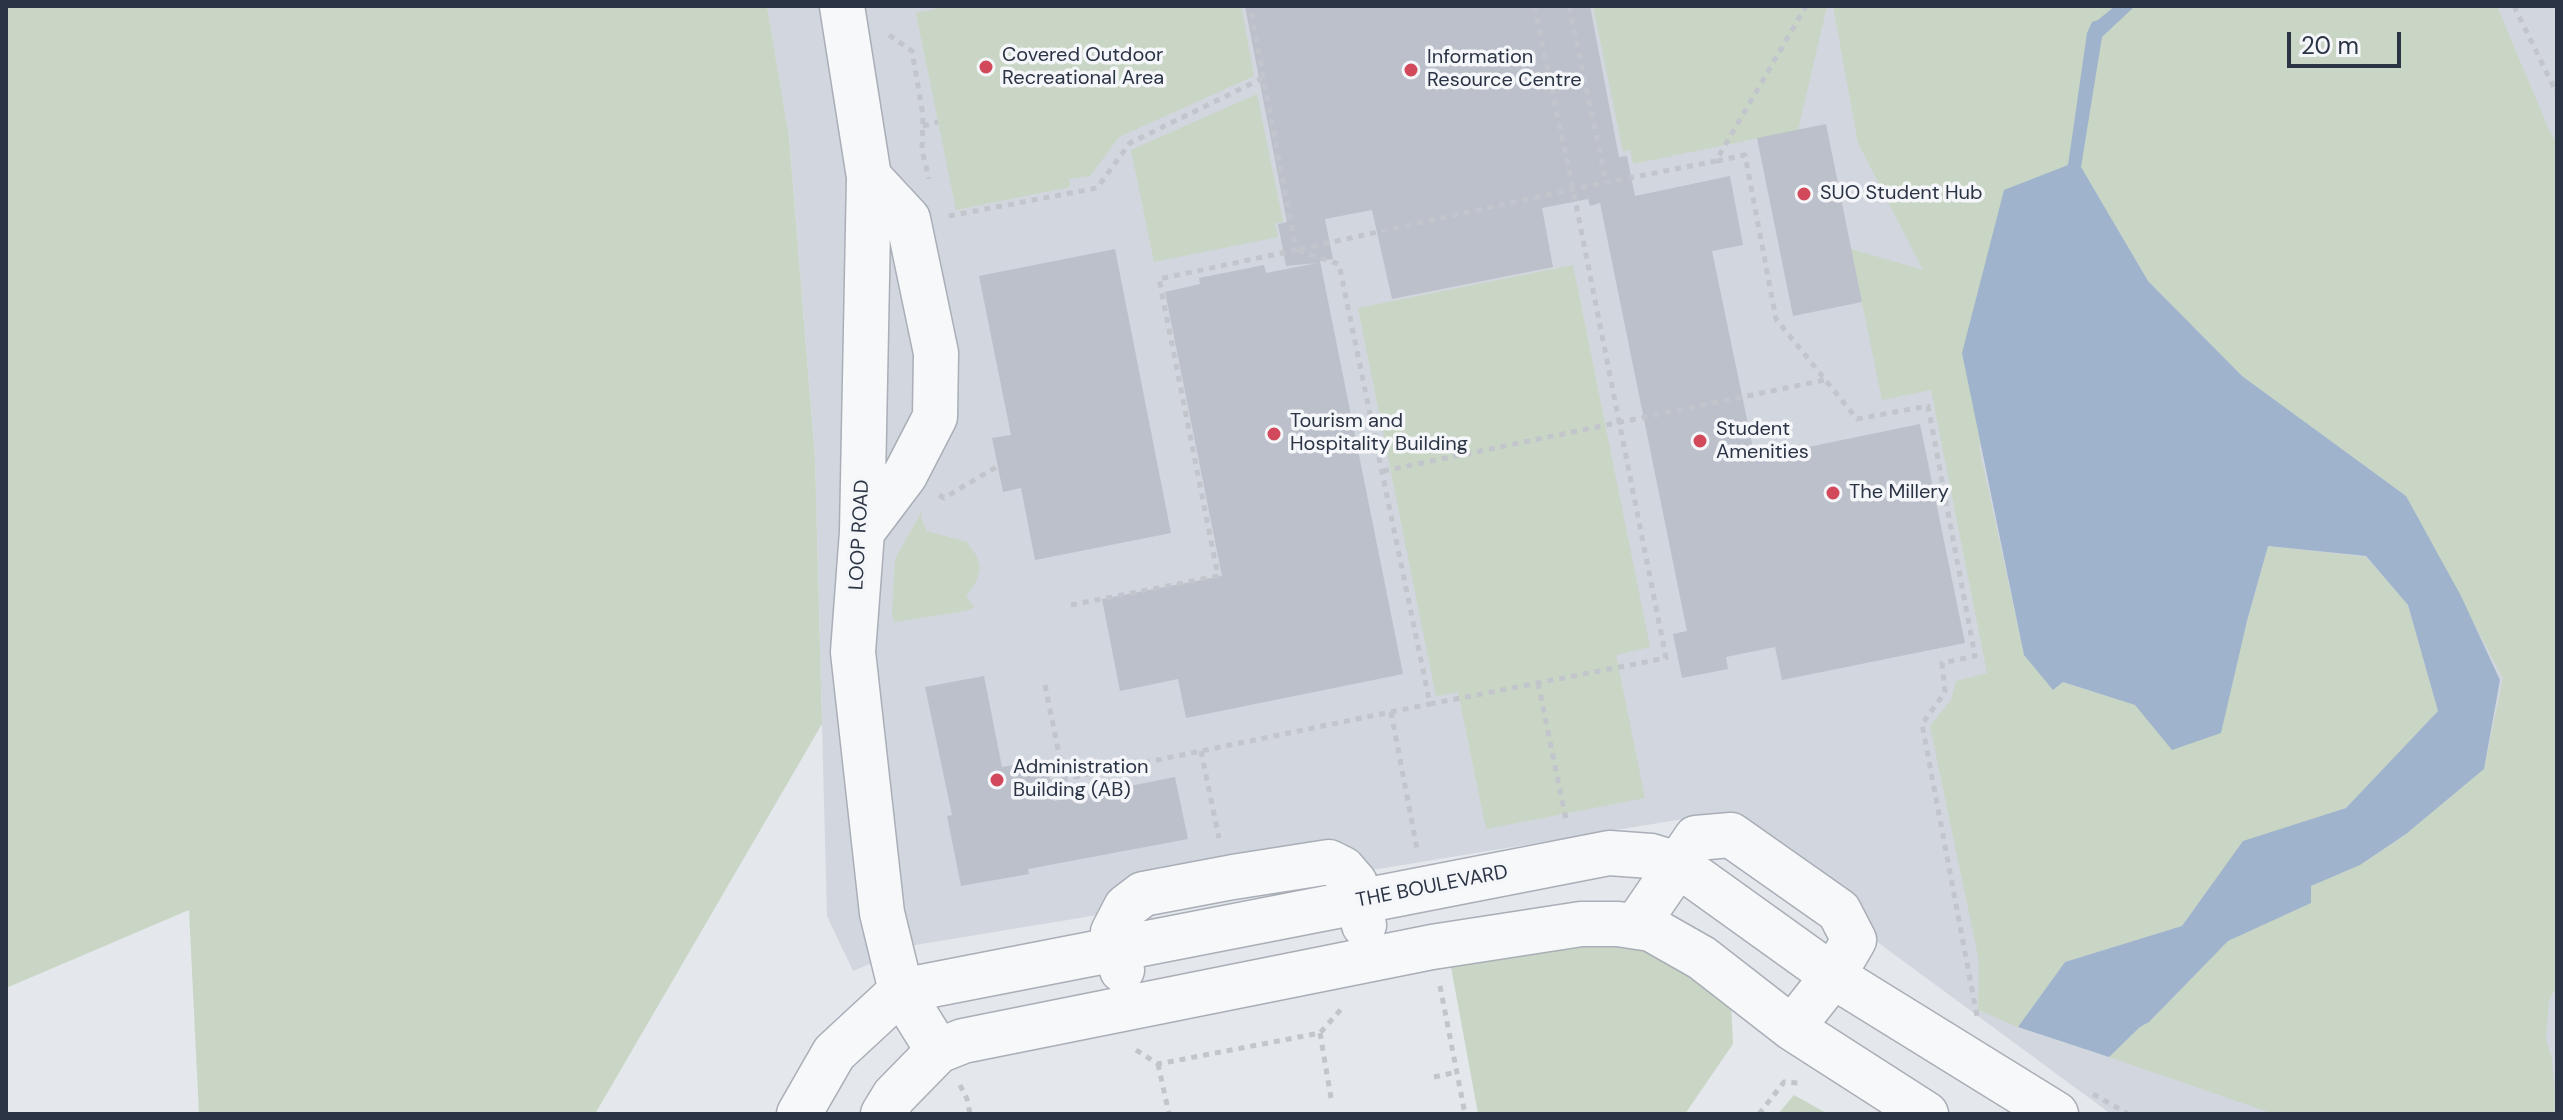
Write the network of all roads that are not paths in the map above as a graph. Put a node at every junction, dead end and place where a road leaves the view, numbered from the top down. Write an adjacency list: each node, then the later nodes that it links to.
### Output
1 (842, 6): 2 (street, LOOP ROAD)
2 (869, 177): 3 (street, LOOP ROAD); 3 (street)
3 (862, 532): 10 (street, LOOP ROAD)
4 (1677, 864): 5 (street, THE BOULEVARD); 6 (street); 9 (street, THE BOULEVARD)
5 (1359, 901): 7 (street, THE BOULEVARD); 7 (street); 8 (street)
6 (1636, 926): 8 (street); 12 (street)
7 (1116, 948): 10 (street, THE BOULEVARD); 11 (street)
8 (1370, 959): 11 (street)
9 (1833, 976): 12 (street); 17 (street, THE BOULEVARD)
10 (901, 991): 13 (street, LOOP ROAD); 14 (street)
11 (1130, 1027): 13 (street)
12 (1792, 1028): 16 (street)
13 (955, 1070): 15 (street)
14 (799, 1114)
15 (883, 1114)
16 (1926, 1114)
17 (2056, 1114)

